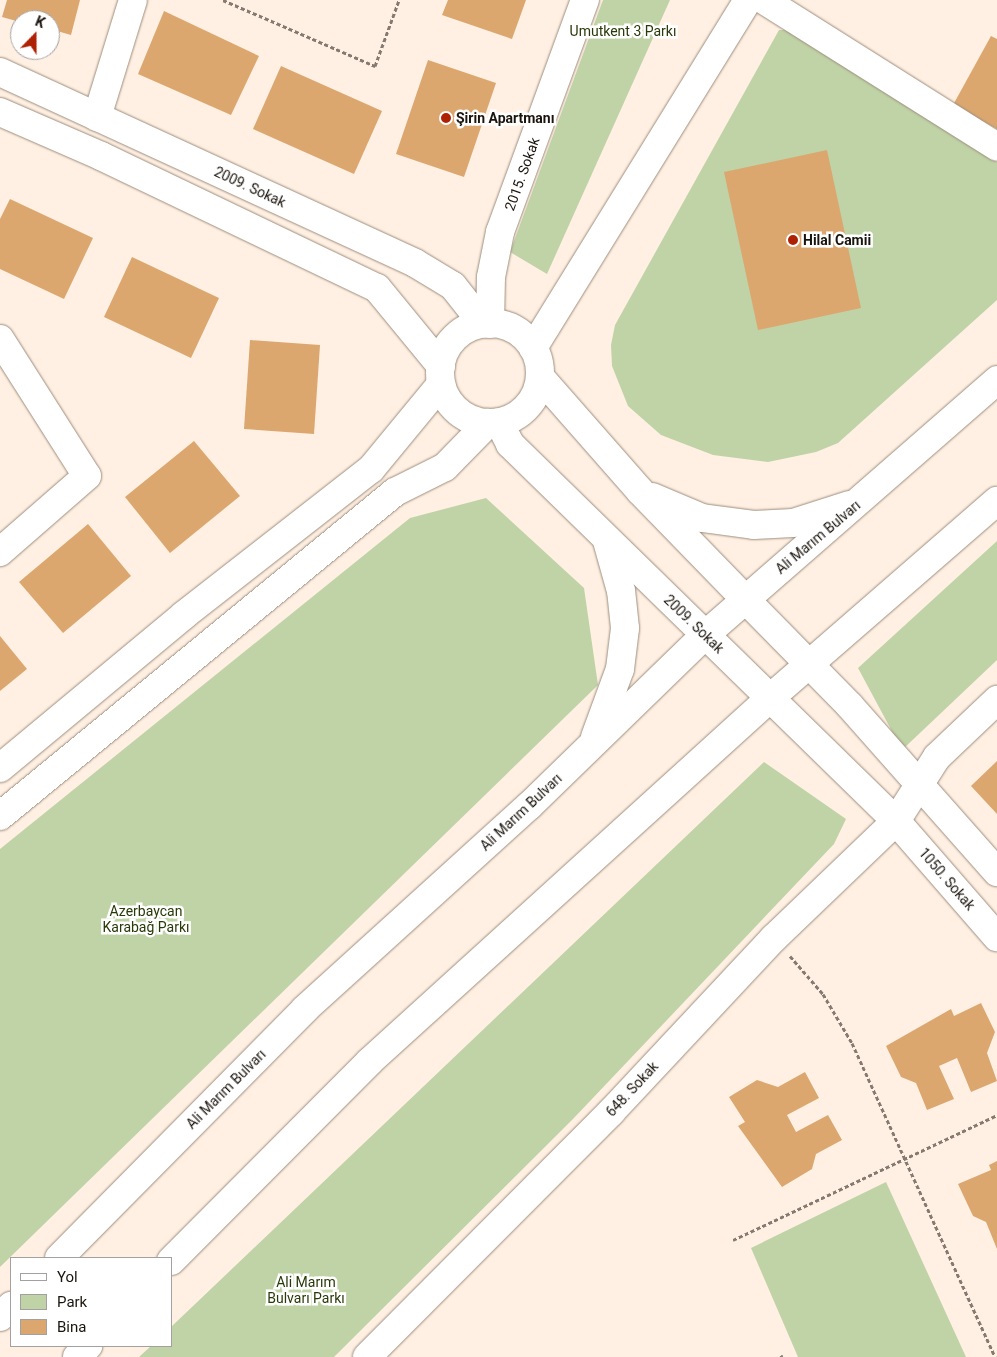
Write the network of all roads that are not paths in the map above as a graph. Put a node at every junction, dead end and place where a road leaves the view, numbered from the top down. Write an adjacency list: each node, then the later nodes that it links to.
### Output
1 (133, 0): 7 (street)
2 (585, 0): 10 (street, 2015. Sokak)
3 (748, 0): 12 (street)
4 (764, 0): 8 (street)
5 (8, 76): 6 (street); 7 (street, 2009. Sokak)
6 (1, 115): 9 (street)
7 (105, 120): 9 (street); 10 (street, 2009. Sokak)
8 (997, 147)
9 (101, 156): 13 (street)
10 (486, 324): 12 (street); 13 (street)
11 (0, 339): 21 (street)
12 (533, 348): 14 (street)
13 (441, 375): 16 (street); 28 (street)
14 (540, 377): 16 (street); 17 (street)
15 (997, 380): 19 (street, Ali Marım Bulvarı)
16 (494, 422): 20 (street, 2009. Sokak); 30 (street)
17 (642, 492): 19 (street); 22 (street)
18 (997, 501): 24 (street)
19 (860, 502): 22 (street, Ali Marım Bulvarı)
20 (607, 541): 23 (street, 2009. Sokak); 27 (street)
21 (0, 552)
22 (746, 599): 23 (street, Ali Marım Bulvarı); 24 (street)
23 (705, 634): 25 (street, 2009. Sokak); 27 (street, Ali Marım Bulvarı)
24 (811, 665): 25 (street); 29 (street)
25 (769, 699): 31 (street, 2009. Sokak); 35 (street)
26 (997, 700): 29 (street, 648. Sokak)
27 (592, 744): 34 (street, Ali Marım Bulvarı)
28 (0, 768)
29 (920, 786): 31 (street, 648. Sokak); 32 (street)
30 (0, 816)
31 (896, 821): 33 (street, 1050. Sokak); 40 (street, 648. Sokak)
32 (997, 872)
33 (997, 937)
34 (60, 1257)
35 (172, 1260)
36 (10, 1307): 37 (street)
37 (0, 1318)
38 (87, 1347): 39 (street)
39 (76, 1357)
40 (367, 1357)

